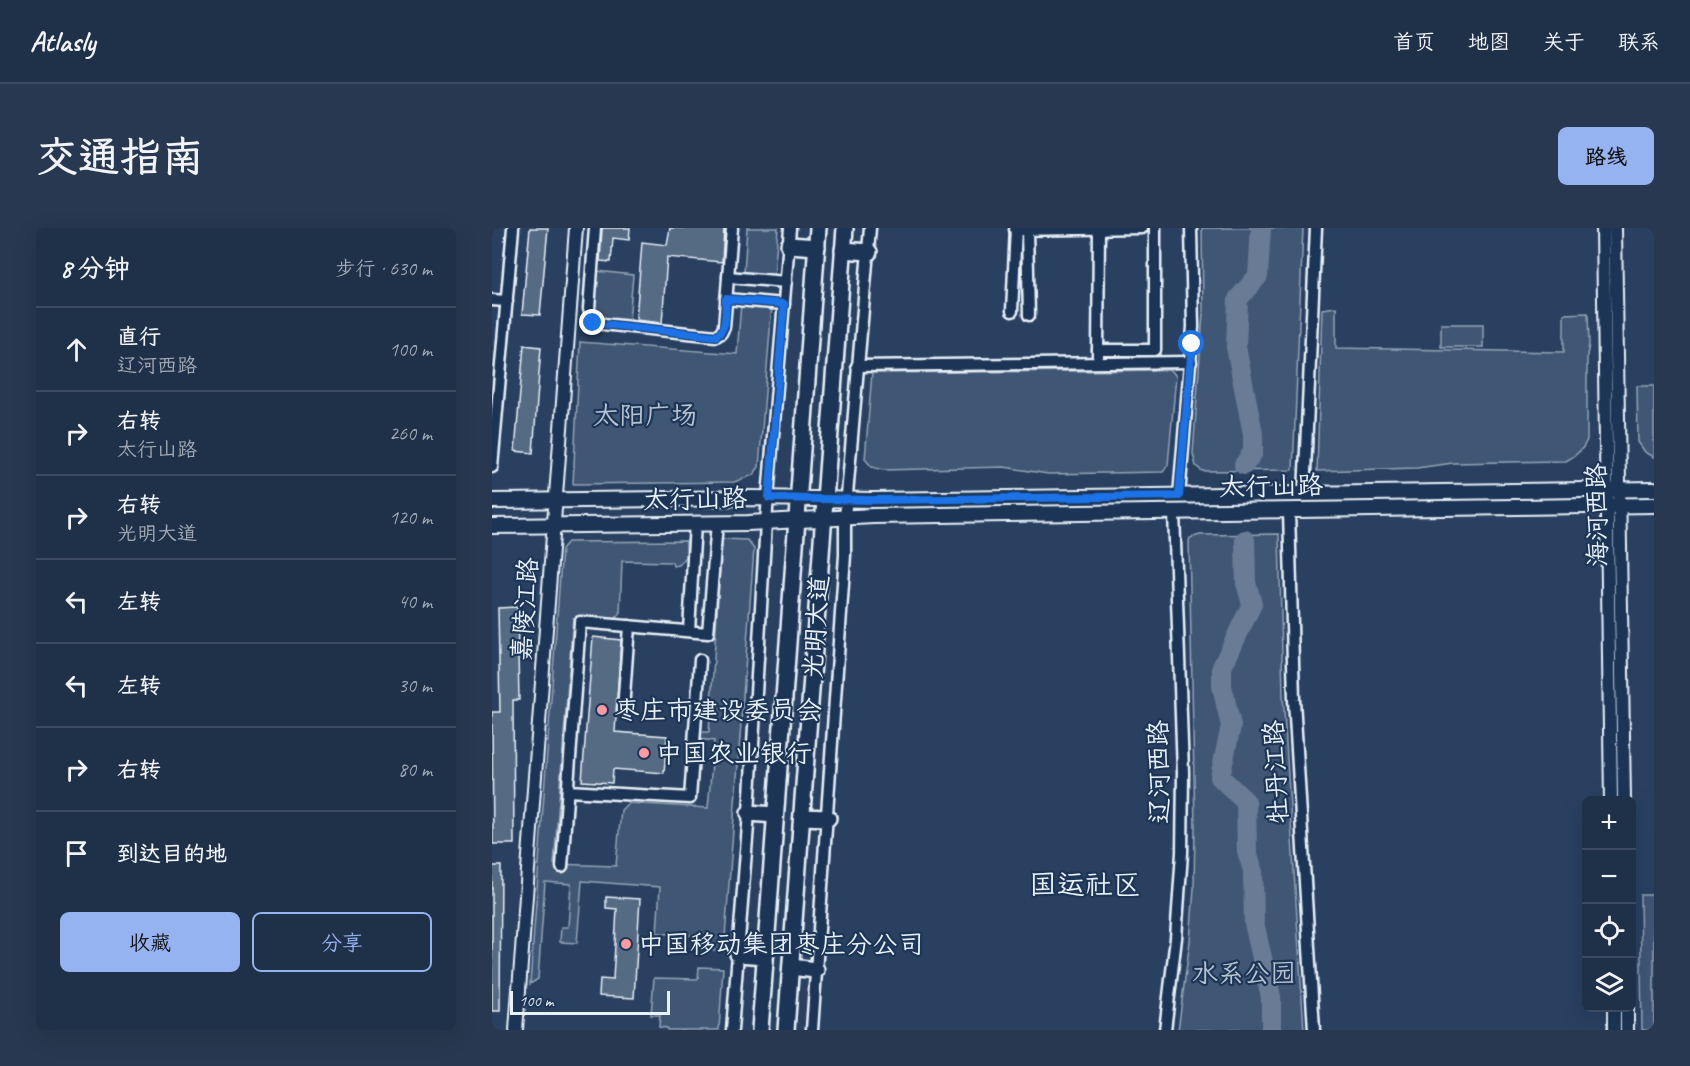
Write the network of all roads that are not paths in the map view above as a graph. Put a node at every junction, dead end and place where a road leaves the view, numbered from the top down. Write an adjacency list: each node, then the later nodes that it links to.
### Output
1 (513, 228): 26 (street)
2 (576, 228): 44 (street, 嘉陵江路)
3 (595, 228): 24 (street)
4 (732, 228): 22 (street)
5 (790, 228): 18 (street)
6 (818, 228): 19 (main road, 光明大道)
7 (845, 228): 20 (main road, 光明大道)
8 (870, 228): 21 (street, 光明大道)
9 (1142, 228): 16 (street)
10 (1155, 228): 30 (street)
11 (1191, 228): 31 (street)
12 (1316, 228): 37 (street)
13 (1603, 228): 36 (street, 海河西路)
14 (1616, 228): 36 (street, 海河西路)
15 (1015, 229): 17 (street); 28 (street)
16 (1099, 229): 17 (street); 30 (street)
17 (1027, 230): 29 (street)
18 (789, 245): 19 (main road); 23 (street)
19 (817, 247): 40 (main road, 光明大道)
20 (843, 249): 21 (main road); 41 (main road, 光明大道)
21 (868, 252): 33 (street, 光明大道)
22 (728, 277): 23 (street); 24 (street)
23 (786, 282): 27 (street)
24 (726, 299): 27 (street)
25 (492, 300): 26 (street)
26 (507, 301): 34 (street)
27 (784, 304): 39 (street)
28 (1012, 311)
29 (1029, 315)
30 (1098, 350): 32 (street)
31 (1191, 362): 32 (street); 38 (street)
32 (1098, 363): 33 (street)
33 (857, 366): 42 (street, 光明大道)
34 (492, 467)
35 (1654, 489): 36 (main road, 太行山路)
36 (1613, 490): 37 (main road, 太行山路); 45 (street, 海河西路)
37 (1305, 494): 38 (main road, 太行山路)
38 (1179, 496): 42 (main road, 太行山路)
39 (769, 498): 40 (main road, 太行山路); 44 (main road, 太行山路); 52 (street)
40 (797, 499): 41 (main road, 太行山路); 51 (main road, 光明大道)
41 (825, 499): 42 (main road, 太行山路); 50 (main road, 光明大道)
42 (848, 500): 49 (street, 光明大道)
43 (492, 501): 44 (main road, 太行山路)
44 (556, 501): 56 (street, 嘉陵江路)
45 (1613, 505): 46 (main road, 太行山路); 47 (main road, 太行山路); 62 (street, 海河西路); 63 (street, 海河西路)
46 (1654, 505)
47 (1289, 510): 48 (main road, 太行山路); 81 (street, 牡丹江路)
48 (1174, 512): 49 (main road, 太行山路); 80 (street, 辽河西路)
49 (845, 518): 50 (main road, 太行山路); 67 (street, 光明大道)
50 (822, 519): 51 (main road, 太行山路); 66 (main road, 光明大道)
51 (796, 520): 52 (main road, 太行山路); 65 (main road, 光明大道)
52 (766, 522): 54 (main road, 太行山路); 64 (street)
53 (695, 523): 54 (main road, 太行山路); 56 (main road, 太行山路); 58 (street)
54 (717, 523): 58 (street)
55 (492, 525): 56 (main road, 太行山路)
56 (554, 525): 75 (street, 嘉陵江路)
57 (629, 626): 58 (street); 60 (street); 61 (street)
58 (689, 631)
59 (700, 660): 61 (street)
60 (623, 710)
61 (568, 792): 68 (street)
62 (1611, 796)
63 (1624, 796)
64 (749, 813): 65 (main road); 69 (street)
65 (775, 815): 70 (main road, 光明大道)
66 (802, 816): 67 (main road); 71 (main road, 光明大道)
67 (828, 818): 72 (street, 光明大道)
68 (562, 867)
69 (738, 954): 70 (main road); 76 (street)
70 (765, 956): 77 (main road, 光明大道)
71 (791, 967): 72 (main road); 78 (main road, 光明大道)
72 (816, 970): 79 (street, 光明大道)
73 (1614, 1012): 82 (street)
74 (1627, 1012): 83 (street)
75 (516, 1030)
76 (732, 1030)
77 (760, 1030)
78 (786, 1030)
79 (812, 1030)
80 (1165, 1030)
81 (1314, 1030)
82 (1614, 1030)
83 (1627, 1030)

